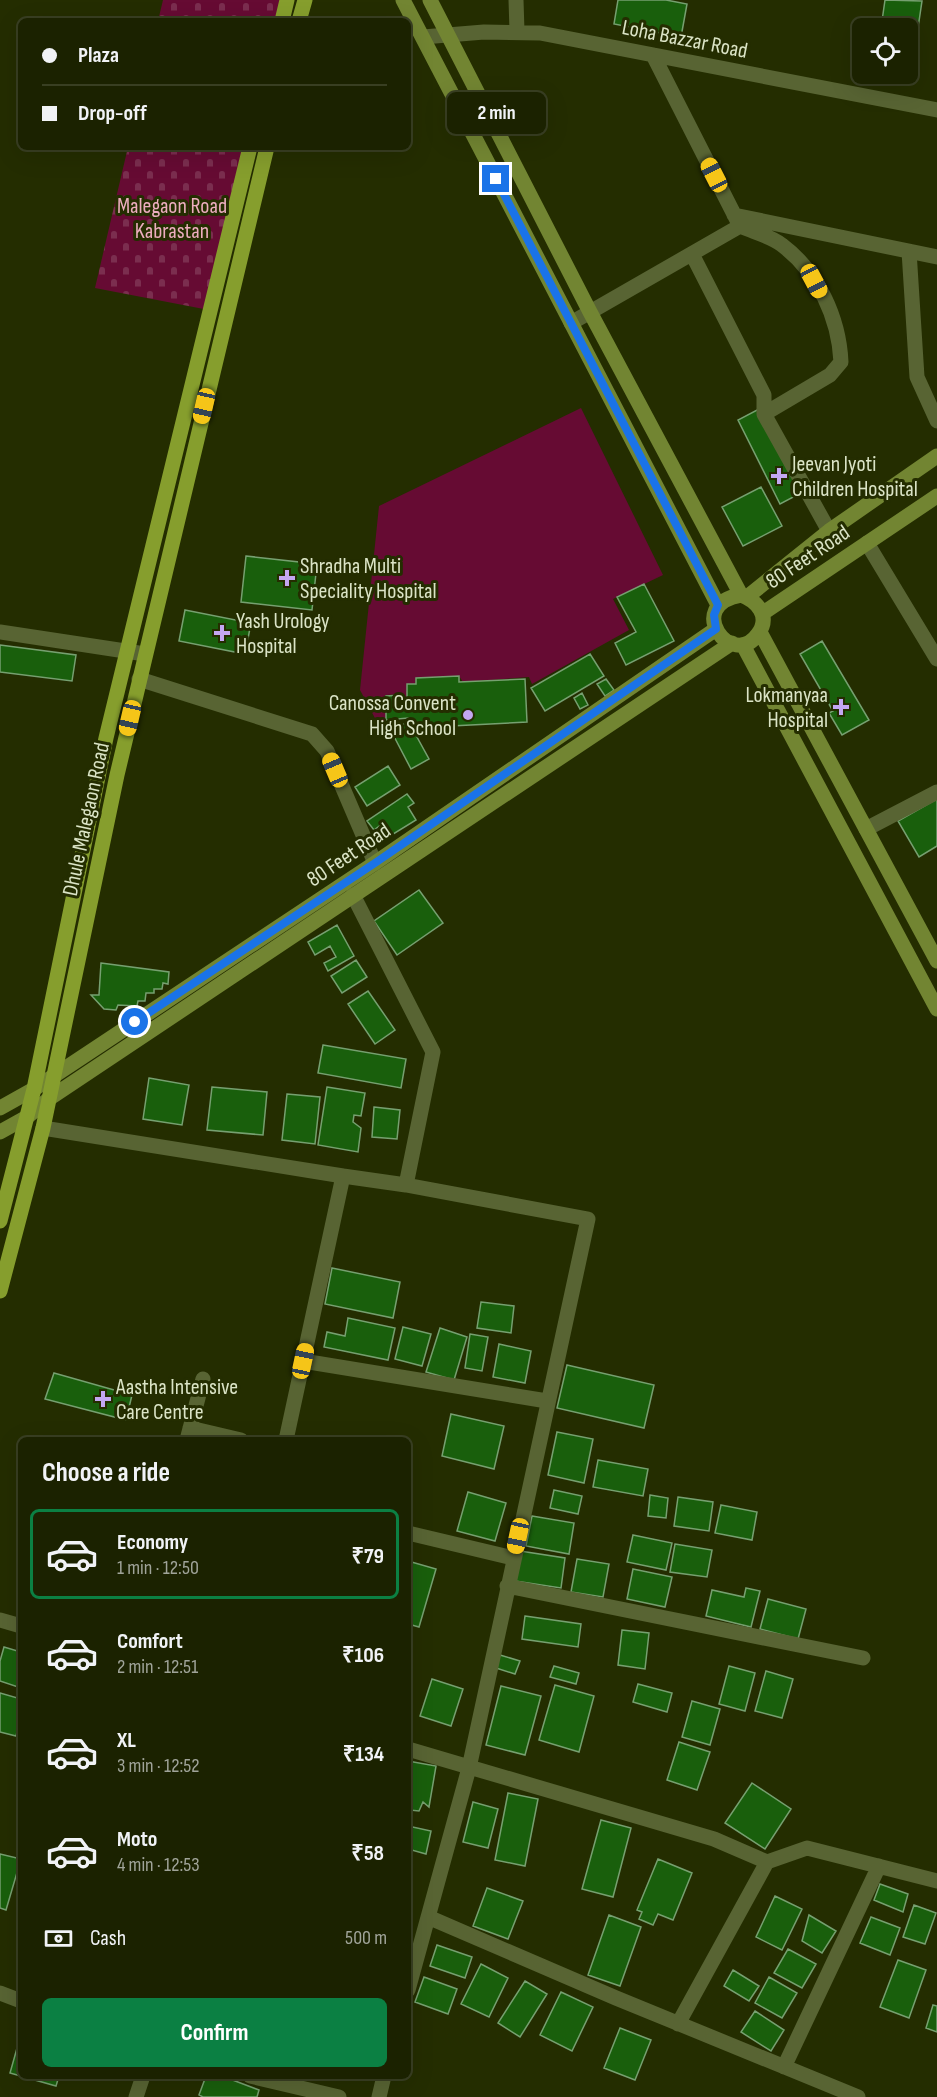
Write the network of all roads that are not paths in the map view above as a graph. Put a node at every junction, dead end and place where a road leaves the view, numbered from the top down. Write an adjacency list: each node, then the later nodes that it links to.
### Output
1 (287, 0): 6 (main road)
2 (304, 0): 7 (main road)
3 (403, 0): 10 (main road)
4 (430, 0): 9 (main road)
5 (516, 0): 8 (street)
6 (283, 18)
7 (300, 18)
8 (517, 31): 9 (street, Loha Bazzar Road); 11 (street, Loha Bazzar Road)
9 (447, 35): 10 (street, Loha Bazzar Road); 19 (main road)
10 (423, 37): 20 (main road)
11 (653, 55): 12 (street, Loha Bazzar Road); 15 (street)
12 (937, 110)
13 (249, 150): 34 (main road)
14 (266, 150): 35 (main road, Dhule Malegaon Road)
15 (737, 221): 16 (street); 17 (street); 21 (street)
16 (909, 251): 18 (street); 22 (street)
17 (692, 254): 19 (street); 21 (street)
18 (937, 257)
19 (590, 312): 20 (street); 27 (main road)
20 (571, 323): 28 (main road)
21 (764, 414): 25 (street)
22 (937, 421)
23 (937, 456): 25 (main road, 80 Feet Road)
24 (937, 496): 26 (main road, 80 Feet Road)
25 (829, 531): 27 (main road, 80 Feet Road)
26 (867, 543): 29 (main road, 80 Feet Road); 36 (street)
27 (744, 596): 28 (main road); 29 (main road)
28 (718, 605): 30 (main road)
29 (763, 613): 32 (main road)
30 (716, 629): 33 (main road); 40 (main road, 80 Feet Road)
31 (0, 632): 34 (street)
32 (760, 632): 33 (main road); 39 (main road)
33 (737, 644): 41 (main road, 80 Feet Road); 43 (main road)
34 (127, 649): 35 (street); 45 (main road)
35 (145, 654): 37 (main road, Dhule Malegaon Road)
36 (937, 658)
37 (139, 679): 40 (street); 44 (main road, Dhule Malegaon Road)
38 (937, 792): 39 (street)
39 (866, 829): 42 (main road)
40 (375, 863): 44 (main road, 80 Feet Road)
41 (353, 896): 46 (main road, 80 Feet Road); 52 (street)
42 (937, 961)
43 (937, 1009)
44 (55, 1075): 45 (main road, 80 Feet Road); 46 (main road, Dhule Malegaon Road)
45 (34, 1089): 47 (main road, 80 Feet Road); 48 (main road)
46 (50, 1098): 48 (main road, 80 Feet Road); 49 (main road, Dhule Malegaon Road)
47 (0, 1108)
48 (27, 1118): 50 (main road, 80 Feet Road); 53 (main road)
49 (43, 1128): 51 (street); 54 (main road, Dhule Malegaon Road)
50 (0, 1132)
51 (344, 1176): 52 (street); 55 (street)
52 (406, 1185): 57 (street)
53 (0, 1221)
54 (0, 1291)
55 (303, 1361): 57 (street); 60 (street)
56 (203, 1379): 58 (street)
57 (548, 1401): 62 (street)
58 (189, 1434): 59 (street)
59 (215, 1437)
60 (287, 1437)
61 (411, 1534): 62 (street)
62 (513, 1558): 63 (street)
63 (507, 1586): 66 (street); 68 (street)
64 (0, 1620): 65 (street)
65 (18, 1625)
66 (863, 1658)
67 (411, 1750): 68 (street)
68 (469, 1768): 69 (street); 72 (street)
69 (767, 1862): 70 (street); 77 (street)
70 (879, 1866): 71 (street); 78 (street)
71 (937, 1881)
72 (428, 1917): 73 (street); 77 (street)
73 (415, 1937): 74 (street)
74 (411, 1967)
75 (0, 1993): 76 (street)
76 (18, 2000)
77 (678, 2024): 78 (street)
78 (784, 2067): 86 (street)
79 (142, 2079): 83 (street)
80 (255, 2079): 82 (street)
81 (383, 2079): 85 (street)
82 (275, 2090): 84 (street)
83 (136, 2097)
84 (339, 2097)
85 (379, 2097)
86 (858, 2097)

